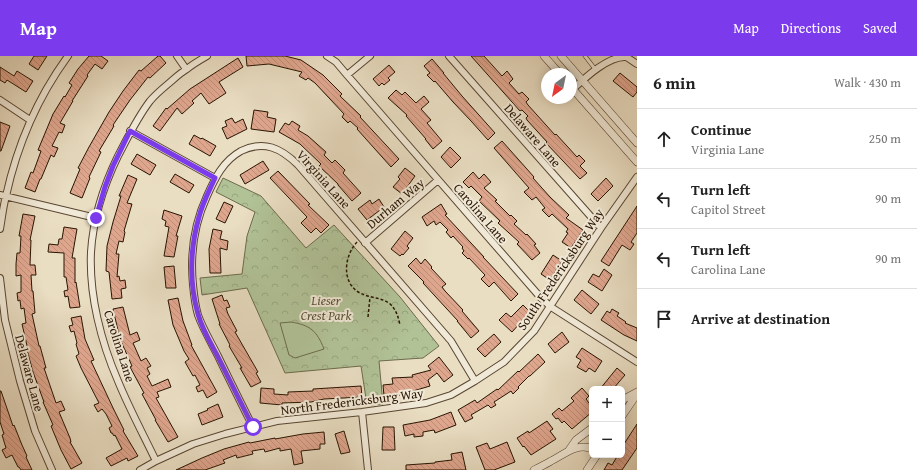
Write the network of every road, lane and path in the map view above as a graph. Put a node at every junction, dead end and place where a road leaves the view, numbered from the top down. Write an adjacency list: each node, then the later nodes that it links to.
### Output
1 (68, 56): 20 (street)
2 (177, 56): 13 (street)
3 (207, 56): 13 (street, Carolina Lane)
4 (328, 56): 15 (street, Carolina Lane)
5 (370, 56): 15 (street)
6 (449, 56): 29 (street, Delaware Lane)
7 (544, 56): 12 (street)
8 (561, 56): 16 (street)
9 (585, 56): 14 (lane)
10 (620, 56): 11 (street); 14 (street)
11 (637, 64)
12 (555, 68)
13 (186, 69): 21 (street, Carolina Lane)
14 (595, 69): 16 (street)
15 (347, 75): 26 (street, Carolina Lane)
16 (582, 80): 17 (street); 22 (street)
17 (577, 84)
18 (577, 94): 23 (street)
19 (0, 100): 20 (street)
20 (30, 120): 27 (street)
21 (130, 131): 25 (street); 28 (street, Carolina Lane)
22 (637, 143)
23 (637, 162)
24 (637, 177): 29 (street, South Fredericksburg Way)
25 (215, 178): 31 (street, Virginia Lane); 44 (street, Virginia Lane)
26 (438, 180): 31 (street, Durham Way); 34 (street, Carolina Lane)
27 (3, 196): 28 (street); 30 (street)
28 (96, 218): 49 (street, Carolina Lane)
29 (601, 228): 34 (street, South Fredericksburg Way)
30 (0, 229)
31 (365, 243): 33 (path); 39 (street, Virginia Lane)
32 (0, 278): 36 (street, Delaware Lane)
33 (370, 297): 35 (path); 37 (path)
34 (551, 307): 38 (street, Carolina Lane); 39 (street, South Fredericksburg Way)
35 (368, 317)
36 (2, 320): 50 (street, Delaware Lane)
37 (400, 325)
38 (637, 362)
39 (475, 381): 43 (street, North Fredericksburg Way)
40 (637, 393): 41 (street); 42 (street)
41 (625, 400)
42 (625, 411)
43 (362, 412): 44 (street, North Fredericksburg Way); 52 (street)
44 (253, 427): 49 (street, North Fredericksburg Way)
45 (589, 430): 47 (street)
46 (589, 448): 47 (street)
47 (569, 450): 53 (street)
48 (595, 458): 54 (street)
49 (156, 461): 51 (street, North Fredericksburg Way)
50 (52, 470)
51 (140, 470)
52 (368, 470)
53 (534, 470)
54 (587, 470)

